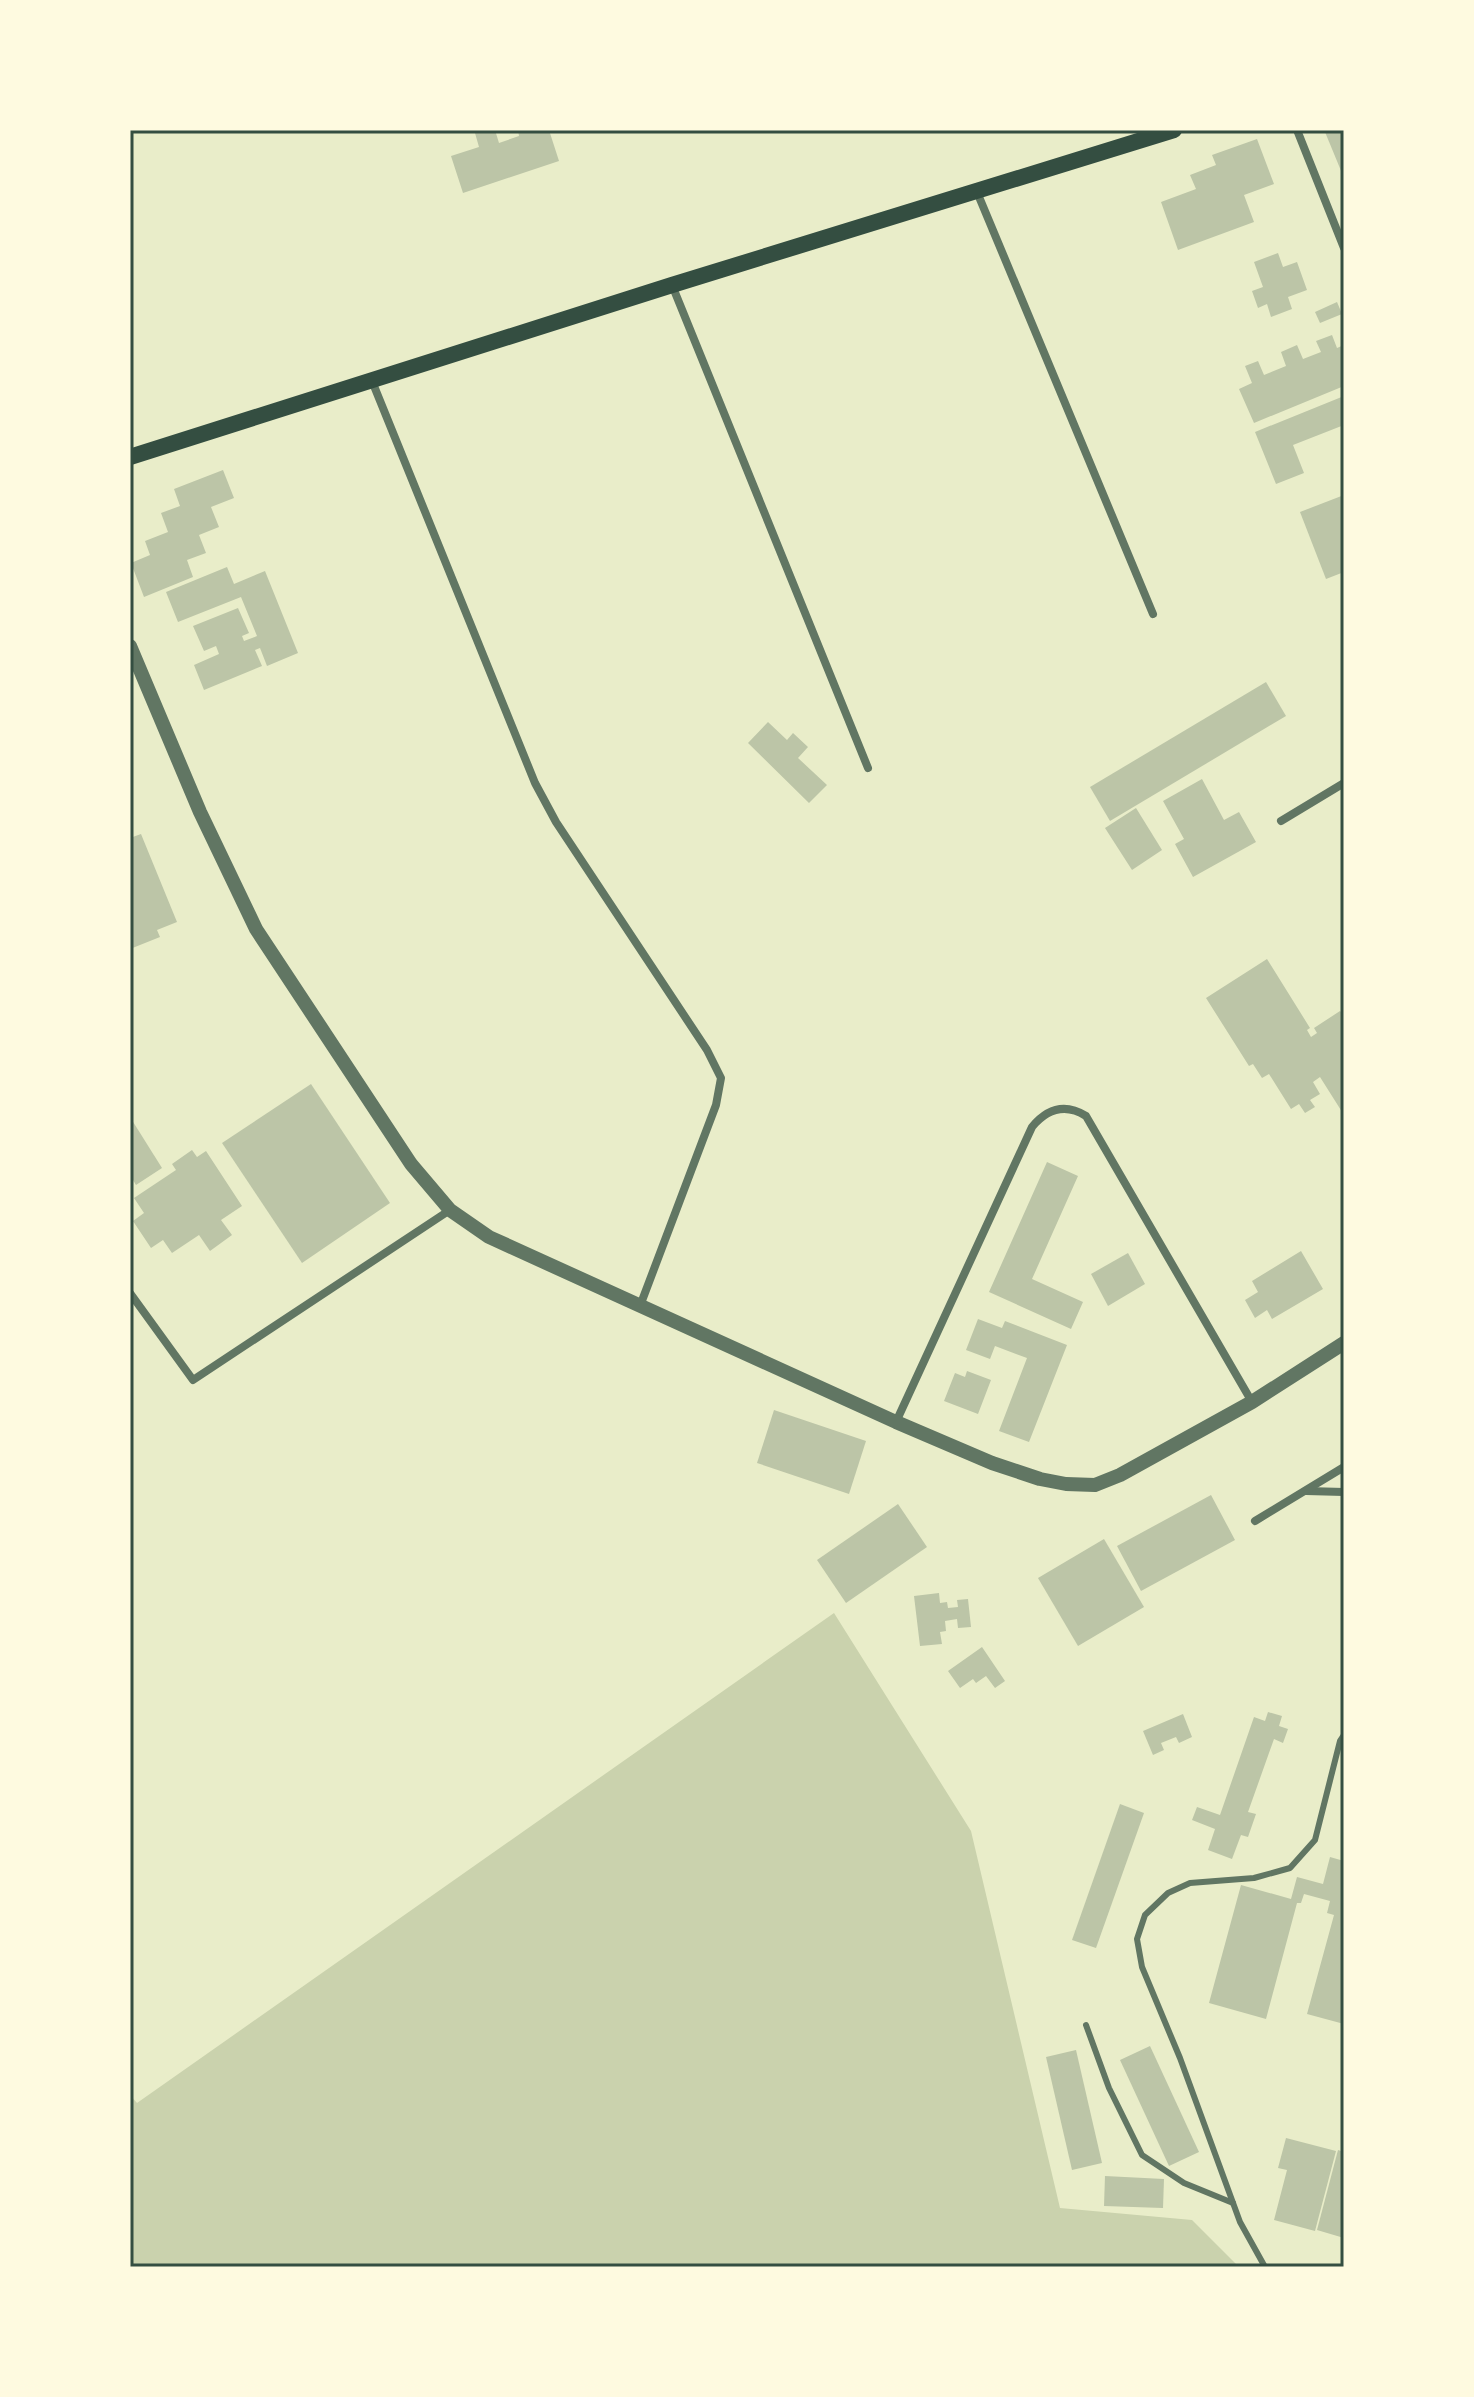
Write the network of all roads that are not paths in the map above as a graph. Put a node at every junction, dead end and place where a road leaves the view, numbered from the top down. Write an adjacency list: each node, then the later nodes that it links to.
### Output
1 (1174, 130): 3 (main road)
2 (1297, 130): 4 (street)
3 (977, 192): 5 (main road); 8 (street)
4 (1344, 248)
5 (672, 285): 6 (main road); 10 (street)
6 (372, 381): 7 (main road); 15 (street)
7 (130, 457)
8 (1153, 614)
9 (130, 646): 13 (street)
10 (868, 768)
11 (1344, 783): 12 (street)
12 (1281, 821)
13 (450, 1210): 14 (street); 15 (street)
14 (130, 1293)
15 (640, 1306): 18 (street)
16 (1344, 1343): 17 (street)
17 (1252, 1402): 18 (street); 18 (street)
18 (896, 1422)
19 (1344, 1467): 20 (street)
20 (1305, 1491): 21 (street); 22 (street)
21 (1344, 1492)
22 (1255, 1521)
23 (1344, 1735): 25 (lane)
24 (1086, 2025): 25 (lane)
25 (1233, 2203): 26 (lane)
26 (1265, 2267)

